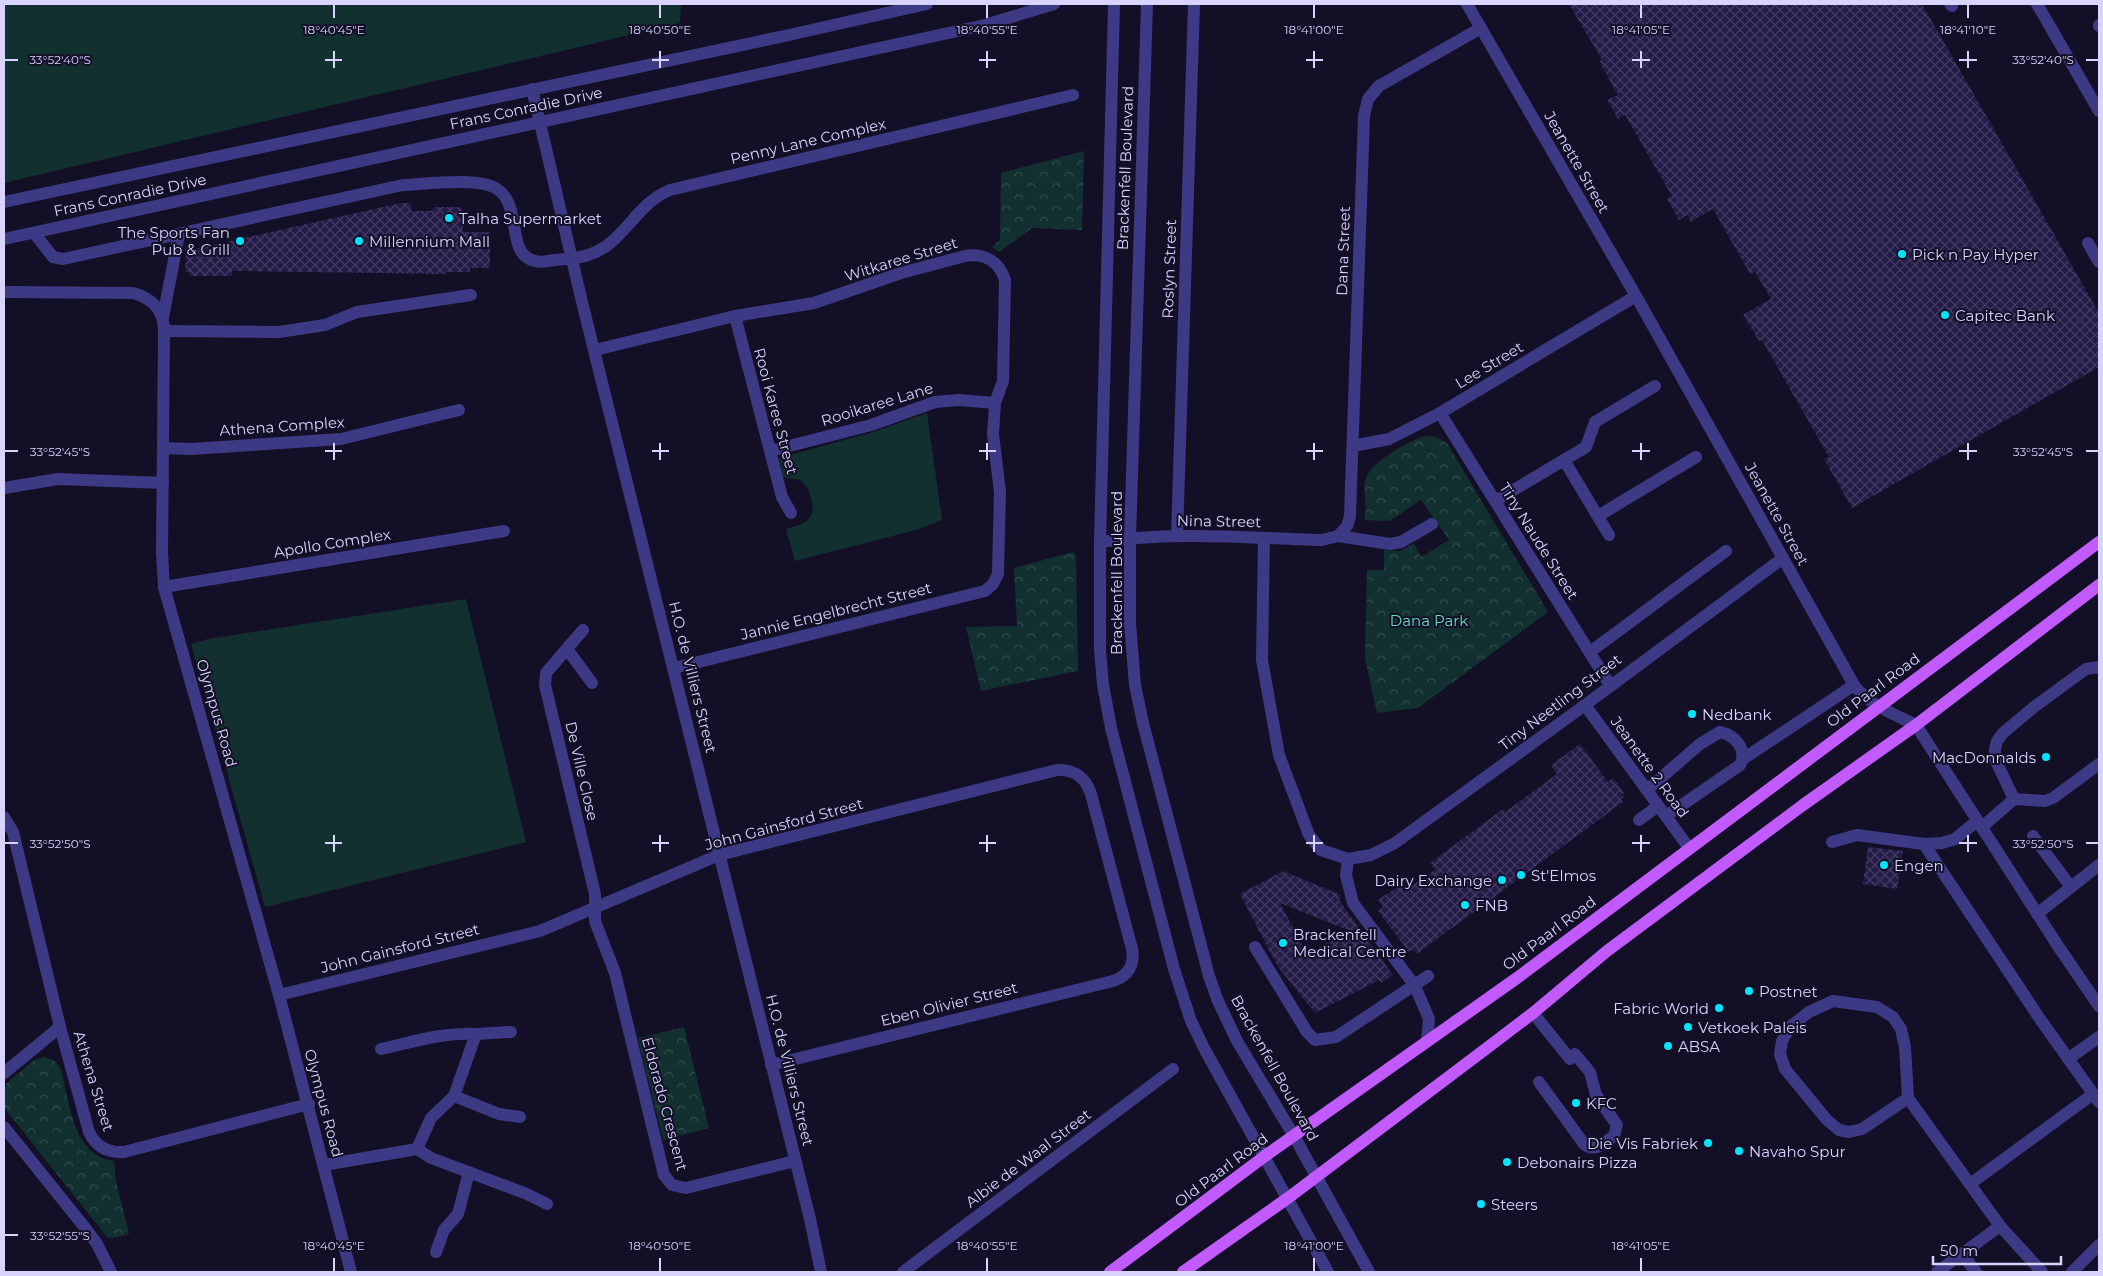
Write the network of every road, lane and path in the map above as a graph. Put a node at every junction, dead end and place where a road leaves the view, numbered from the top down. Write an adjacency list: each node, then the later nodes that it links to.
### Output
1 (926, 4): 9 (street, Frans Conradie Drive)
2 (1054, 4): 12 (street, Frans Conradie Drive)
3 (1114, 4): 48 (street, Brackenfell Boulevard)
4 (1146, 4): 46 (street, Brackenfell Boulevard)
5 (1194, 4): 44 (street, Roslyn Street)
6 (1467, 4): 8 (street, Jeanette Street)
7 (2037, 4): 11 (street)
8 (1481, 28): 22 (street, Jeanette Street); 31 (street, Dana Street)
9 (532, 90): 12 (street, H.O. de Villiers Street); 13 (street, Frans Conradie Drive)
10 (1073, 95): 18 (street, Penny Lane Complex)
11 (2099, 111)
12 (540, 122): 14 (street, Frans Conradie Drive); 18 (street, H.O. de Villiers Street)
13 (4, 202)
14 (34, 232): 15 (street, Penny Lane Complex); 16 (street, Frans Conradie Drive)
15 (179, 234): 18 (street, Penny Lane Complex); 24 (street, Olympus Road)
16 (4, 239)
17 (2088, 243): 19 (street)
18 (572, 258): 26 (street, H.O. de Villiers Street)
19 (2099, 262)
20 (4, 292): 24 (street)
21 (471, 295): 25 (street)
22 (1636, 296): 30 (street, Lee Street); 51 (street, Jeanette Street)
23 (734, 316): 26 (street, Witkaree Street); 28 (street, Witkaree Street); 33 (street, Rooi Karee Street)
24 (163, 317): 25 (street, Olympus Road)
25 (164, 331): 32 (street, Olympus Road)
26 (595, 350): 59 (street, H.O. de Villiers Street)
27 (1655, 386): 35 (street)
28 (995, 403): 33 (street, Rooikaree Lane); 52 (street, Witkaree Street)
29 (459, 410): 32 (street, Athena Complex)
30 (1440, 413): 31 (street, Lee Street); 38 (street, Tiny Naude Street)
31 (1353, 446): 45 (street, Dana Street)
32 (163, 448): 36 (street, Olympus Road)
33 (770, 451): 39 (street, Rooi Karee Street)
34 (1696, 457): 40 (street)
35 (1564, 460): 38 (street); 40 (street)
36 (163, 483): 37 (street); 54 (street, Olympus Road)
37 (4, 488)
38 (1495, 501): 57 (street, Tiny Naude Street)
39 (790, 513)
40 (1598, 516): 43 (street)
41 (1432, 524): 45 (street, Nina Street)
42 (504, 530): 54 (street, Apollo Complex)
43 (1609, 535)
44 (1177, 536): 46 (street, Nina Street); 47 (street, Nina Street)
45 (1338, 536): 47 (street, Nina Street)
46 (1130, 538): 48 (street, Nina Street); 109 (street, Brackenfell Boulevard)
47 (1264, 538): 80 (street)
48 (1100, 542): 111 (street, Brackenfell Boulevard)
49 (2099, 542): 64 (main road, Old Paarl Road)
50 (1726, 551): 57 (street)
51 (1783, 558): 61 (street, Tiny Neetling Street); 62 (street, Jeanette Street)
52 (998, 574): 59 (street, Jannie Engelbrecht Street)
53 (2099, 585): 65 (main road)
54 (164, 587): 89 (street, Olympus Road)
55 (583, 630): 56 (street, De Ville Close)
56 (567, 649): 60 (street); 83 (street, De Ville Close)
57 (1590, 652): 61 (street, Tiny Naude Street)
58 (2099, 667): 69 (street)
59 (674, 668): 79 (street, H.O. de Villiers Street)
60 (592, 683)
61 (1610, 685): 63 (street, Tiny Neetling Street)
62 (1854, 685): 64 (street, Jeanette Street); 66 (street)
63 (1585, 705): 68 (street, Jeanette 2 Road); 80 (street, Tiny Neetling Street)
64 (1878, 706): 65 (street, Jeanette Street); 78 (main road, Old Paarl Road)
65 (1916, 725): 74 (street); 91 (main road)
66 (1743, 759): 68 (street); 71 (street)
67 (2099, 764): 69 (street)
68 (1647, 790): 70 (street, Jeanette 2 Road)
69 (2014, 799): 74 (street)
70 (1658, 806): 71 (street, Jeanette 2 Road); 73 (street)
71 (1666, 816): 78 (street, Jeanette 2 Road)
72 (4, 817): 92 (street, Athena Street)
73 (1639, 820)
74 (1980, 824): 77 (street); 84 (street)
75 (2033, 836): 82 (street)
76 (1832, 842): 77 (street)
77 (1924, 844): 98 (street)
78 (1689, 848): 96 (main road, Old Paarl Road)
79 (720, 855): 83 (street, John Gainsford Street); 86 (street, John Gainsford Street); 99 (street, H.O. de Villiers Street)
80 (1348, 859): 88 (street)
81 (2099, 866): 82 (street)
82 (2071, 887): 84 (street)
83 (595, 908): 89 (street, John Gainsford Street); 112 (street, Eldorado Crescent)
84 (2037, 914): 90 (street)
85 (1255, 947): 88 (street)
86 (1130, 968): 99 (street, Eben Olivier Street)
87 (1428, 976): 88 (street)
88 (1415, 986): 96 (street)
89 (279, 995): 106 (street, Olympus Road)
90 (2099, 1006)
91 (1533, 1013): 102 (street); 115 (main road)
92 (60, 1027): 101 (street); 106 (street, Athena Street)
93 (511, 1032): 94 (street)
94 (476, 1034): 97 (street); 103 (street)
95 (2099, 1037): 98 (street)
96 (1427, 1041): 109 (main road, Old Paarl Road)
97 (381, 1050)
98 (2068, 1059): 105 (street)
99 (772, 1065): 112 (street, H.O. de Villiers Street)
100 (1173, 1069): 126 (street, Albie de Waal Street)
101 (4, 1073)
102 (1539, 1082)
103 (454, 1096): 107 (street); 110 (street)
104 (1908, 1098): 104 (street); 116 (street)
105 (2096, 1098): 116 (street)
106 (308, 1104): 113 (street, Olympus Road)
107 (520, 1118)
108 (4, 1126): 123 (street)
109 (1294, 1136): 111 (main road, Old Paarl Road); 115 (street, Brackenfell Boulevard)
110 (417, 1149): 113 (street); 114 (street)
111 (1265, 1156): 117 (street, Brackenfell Boulevard); 127 (main road, Old Paarl Road)
112 (796, 1161): 125 (street, H.O. de Villiers Street)
113 (324, 1165): 124 (street, Olympus Road)
114 (469, 1172): 118 (street); 121 (street)
115 (1316, 1176): 117 (main road); 130 (street, Brackenfell Boulevard)
116 (1970, 1184): 119 (street)
117 (1288, 1198): 128 (main road); 129 (street, Brackenfell Boulevard)
118 (547, 1204)
119 (2000, 1226): 122 (street); 133 (street)
120 (2099, 1245): 134 (street)
121 (436, 1252)
122 (1962, 1254): 131 (street); 132 (street)
123 (110, 1272)
124 (351, 1272)
125 (821, 1272)
126 (904, 1272)
127 (1110, 1272)
128 (1183, 1272)
129 (1328, 1272)
130 (1369, 1272)
131 (1937, 1272)
132 (1976, 1272)
133 (2042, 1272)
134 (2072, 1272)

